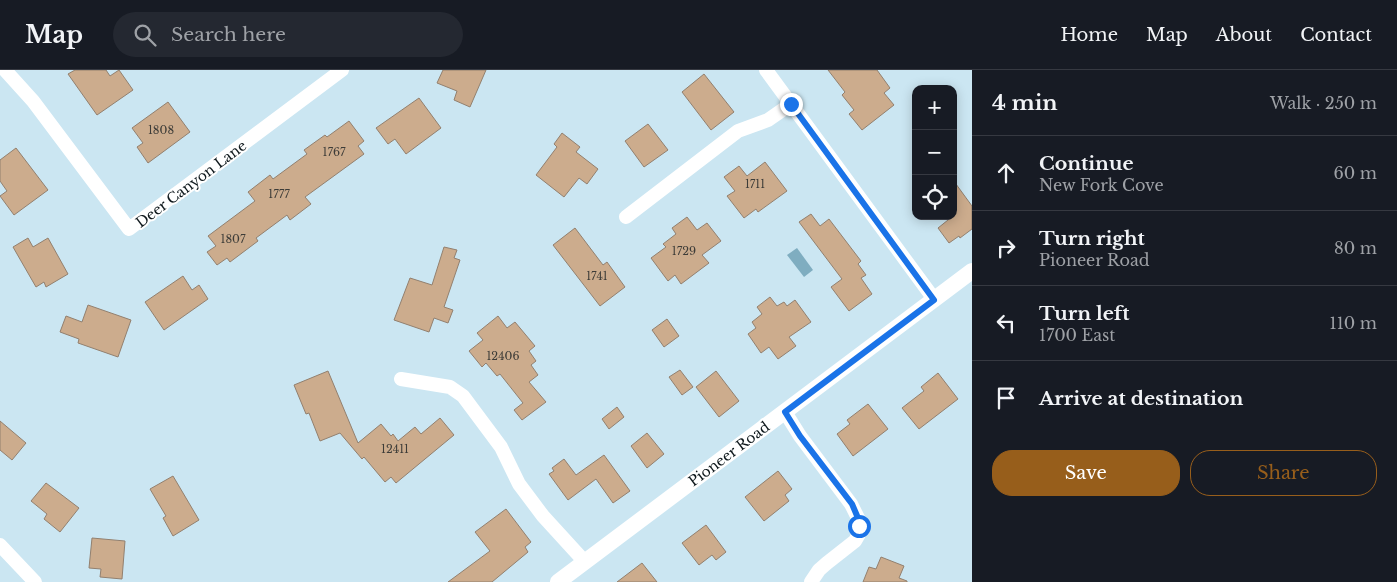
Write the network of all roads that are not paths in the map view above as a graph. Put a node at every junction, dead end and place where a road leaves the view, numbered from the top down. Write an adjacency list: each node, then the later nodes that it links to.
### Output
1 (4, 70): 2 (street, Deer Canyon Lane)
2 (342, 70)
3 (766, 70): 4 (street)
4 (791, 104): 5 (street); 7 (street)
5 (626, 217)
6 (972, 272): 7 (street, Pioneer Road)
7 (934, 300): 9 (street, Pioneer Road)
8 (402, 379): 11 (street)
9 (785, 412): 11 (street, Pioneer Road); 14 (street)
10 (0, 545): 12 (street)
11 (585, 562): 13 (street, Pioneer Road)
12 (35, 582)
13 (558, 582)
14 (811, 582)

